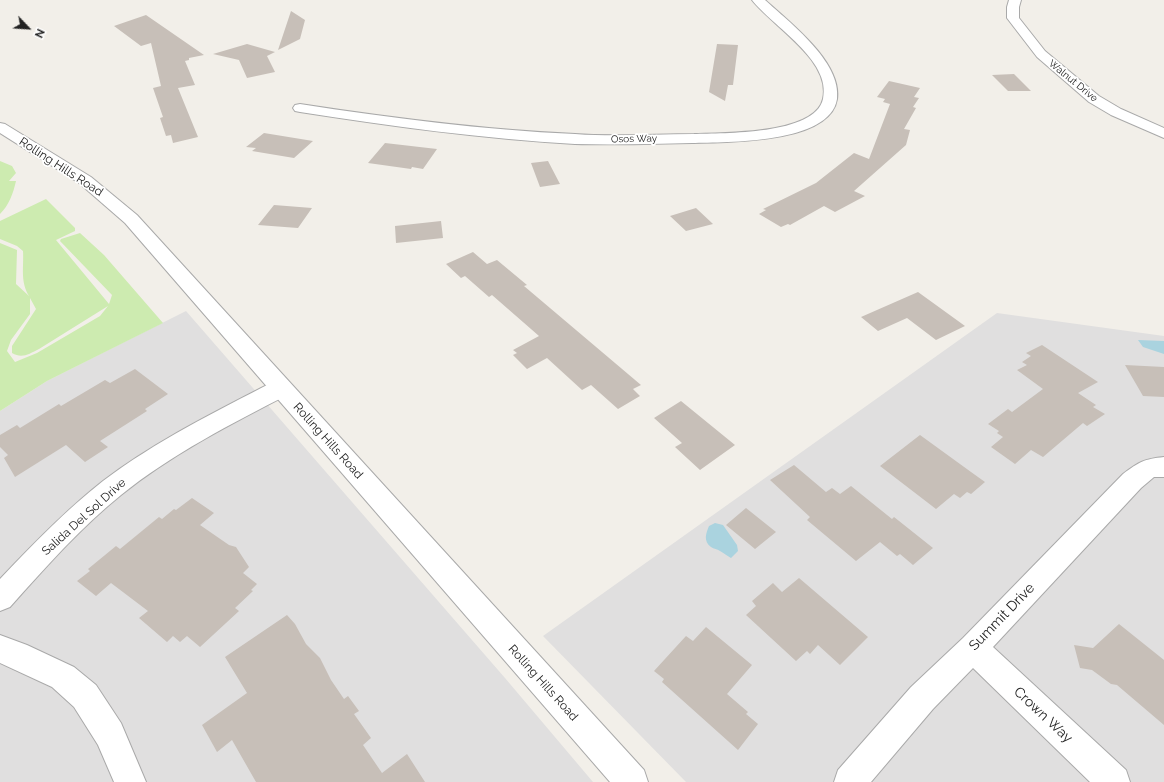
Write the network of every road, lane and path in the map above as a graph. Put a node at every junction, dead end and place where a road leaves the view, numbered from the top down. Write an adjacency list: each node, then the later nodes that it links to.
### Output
1 (758, 0): 3 (street, Osos Way)
2 (1015, 0): 5 (street, Walnut Drive)
3 (300, 108)
4 (0, 127): 6 (street, Rolling Hills Road)
5 (1164, 134)
6 (281, 388): 8 (street, Salida Del Sol Drive); 12 (street, Rolling Hills Road)
7 (1164, 467): 9 (street, Summit Drive)
8 (0, 598)
9 (973, 648): 13 (street, Summit Drive); 14 (street, Crown Way)
10 (0, 649): 11 (street)
11 (130, 782)
12 (632, 782)
13 (850, 782)
14 (1114, 782)

